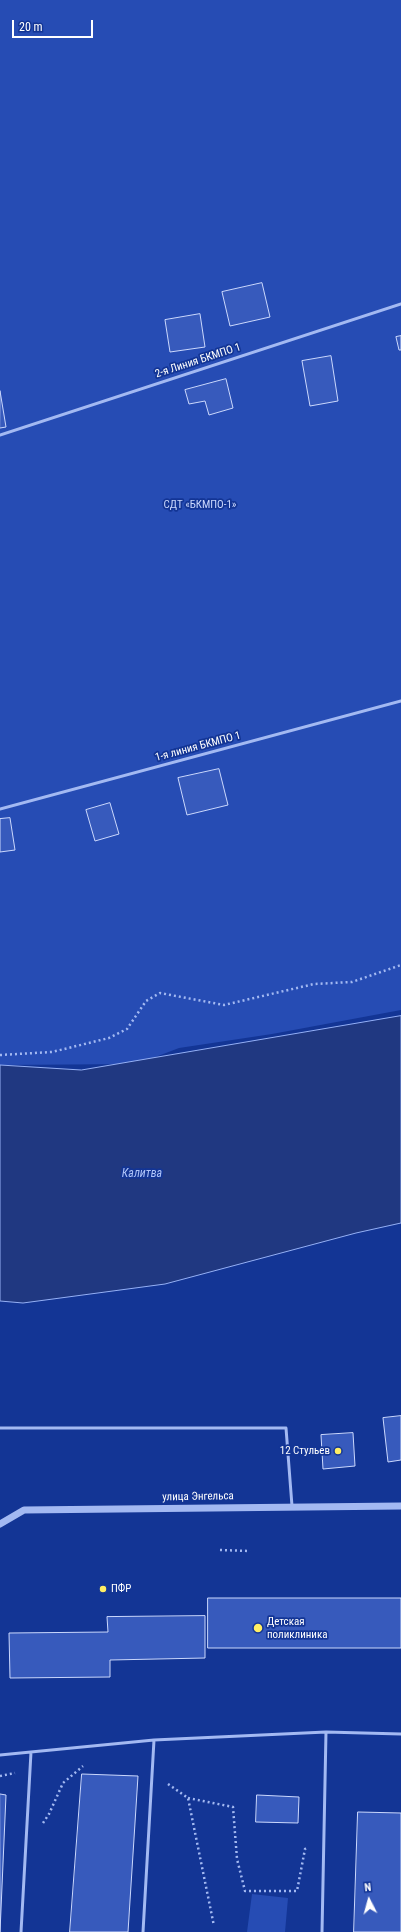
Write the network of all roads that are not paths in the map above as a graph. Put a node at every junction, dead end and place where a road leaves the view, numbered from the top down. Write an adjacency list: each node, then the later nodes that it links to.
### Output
1 (401, 304): 2 (lane, 2-я Линия БКМПО 1)
2 (0, 435)
3 (401, 701): 4 (lane, 1-я линия БКМПО 1)
4 (0, 809)
5 (0, 1428): 6 (lane)
6 (292, 1506): 7 (street, улица Энгельса); 8 (street, улица Энгельса)
7 (401, 1506)
8 (0, 1524)
9 (326, 1732): 10 (lane); 11 (lane); 16 (lane)
10 (401, 1734)
11 (154, 1740): 12 (lane); 15 (lane)
12 (31, 1752): 13 (lane); 14 (lane)
13 (0, 1755)
14 (21, 1932)
15 (143, 1932)
16 (322, 1932)

